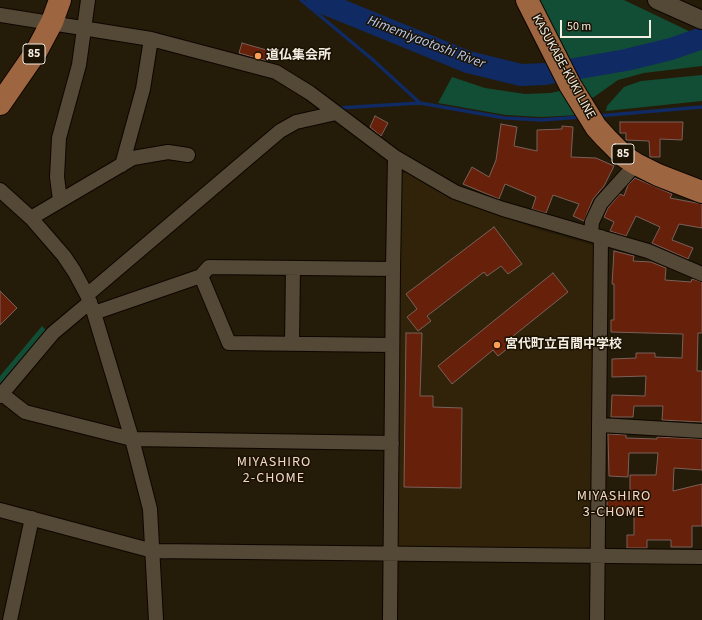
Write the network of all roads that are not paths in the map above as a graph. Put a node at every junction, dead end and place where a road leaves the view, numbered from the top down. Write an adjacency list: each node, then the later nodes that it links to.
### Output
1 (60, 0): 7 (main road, 85)
2 (88, 0): 8 (street)
3 (527, 0): 14 (main road, KASUKABE-KUKI LINE / 85)
4 (657, 0): 6 (street)
5 (0, 15): 7 (street)
6 (702, 20)
7 (52, 22): 8 (street); 10 (main road, 85)
8 (84, 27): 9 (street); 18 (street)
9 (151, 39): 11 (street); 15 (street)
10 (0, 104)
11 (336, 112): 13 (street); 25 (street)
12 (188, 155): 15 (street)
13 (395, 157): 20 (street); 22 (street)
14 (636, 164): 17 (main road, KASUKABE-KUKI LINE / 85); 20 (street)
15 (122, 165): 18 (street)
16 (0, 190): 19 (street)
17 (702, 192)
18 (60, 200): 19 (street)
19 (31, 218): 25 (street)
20 (596, 235): 23 (street); 29 (street)
21 (293, 268): 22 (street); 24 (street); 26 (street)
22 (392, 269): 27 (street)
23 (702, 274)
24 (201, 276): 25 (street); 26 (street)
25 (91, 303): 28 (street); 31 (street)
26 (292, 344): 27 (street)
27 (392, 345): 32 (street)
28 (1, 395): 31 (street)
29 (600, 425): 30 (street); 37 (street)
30 (702, 430)
31 (132, 439): 32 (street); 35 (street)
32 (392, 443): 36 (street)
33 (0, 510): 34 (street)
34 (32, 518): 35 (street); 39 (street)
35 (153, 550): 36 (street); 40 (street)
36 (391, 553): 37 (street); 41 (street)
37 (598, 555): 38 (street); 42 (street)
38 (702, 557)
39 (10, 620)
40 (156, 620)
41 (390, 620)
42 (597, 620)

